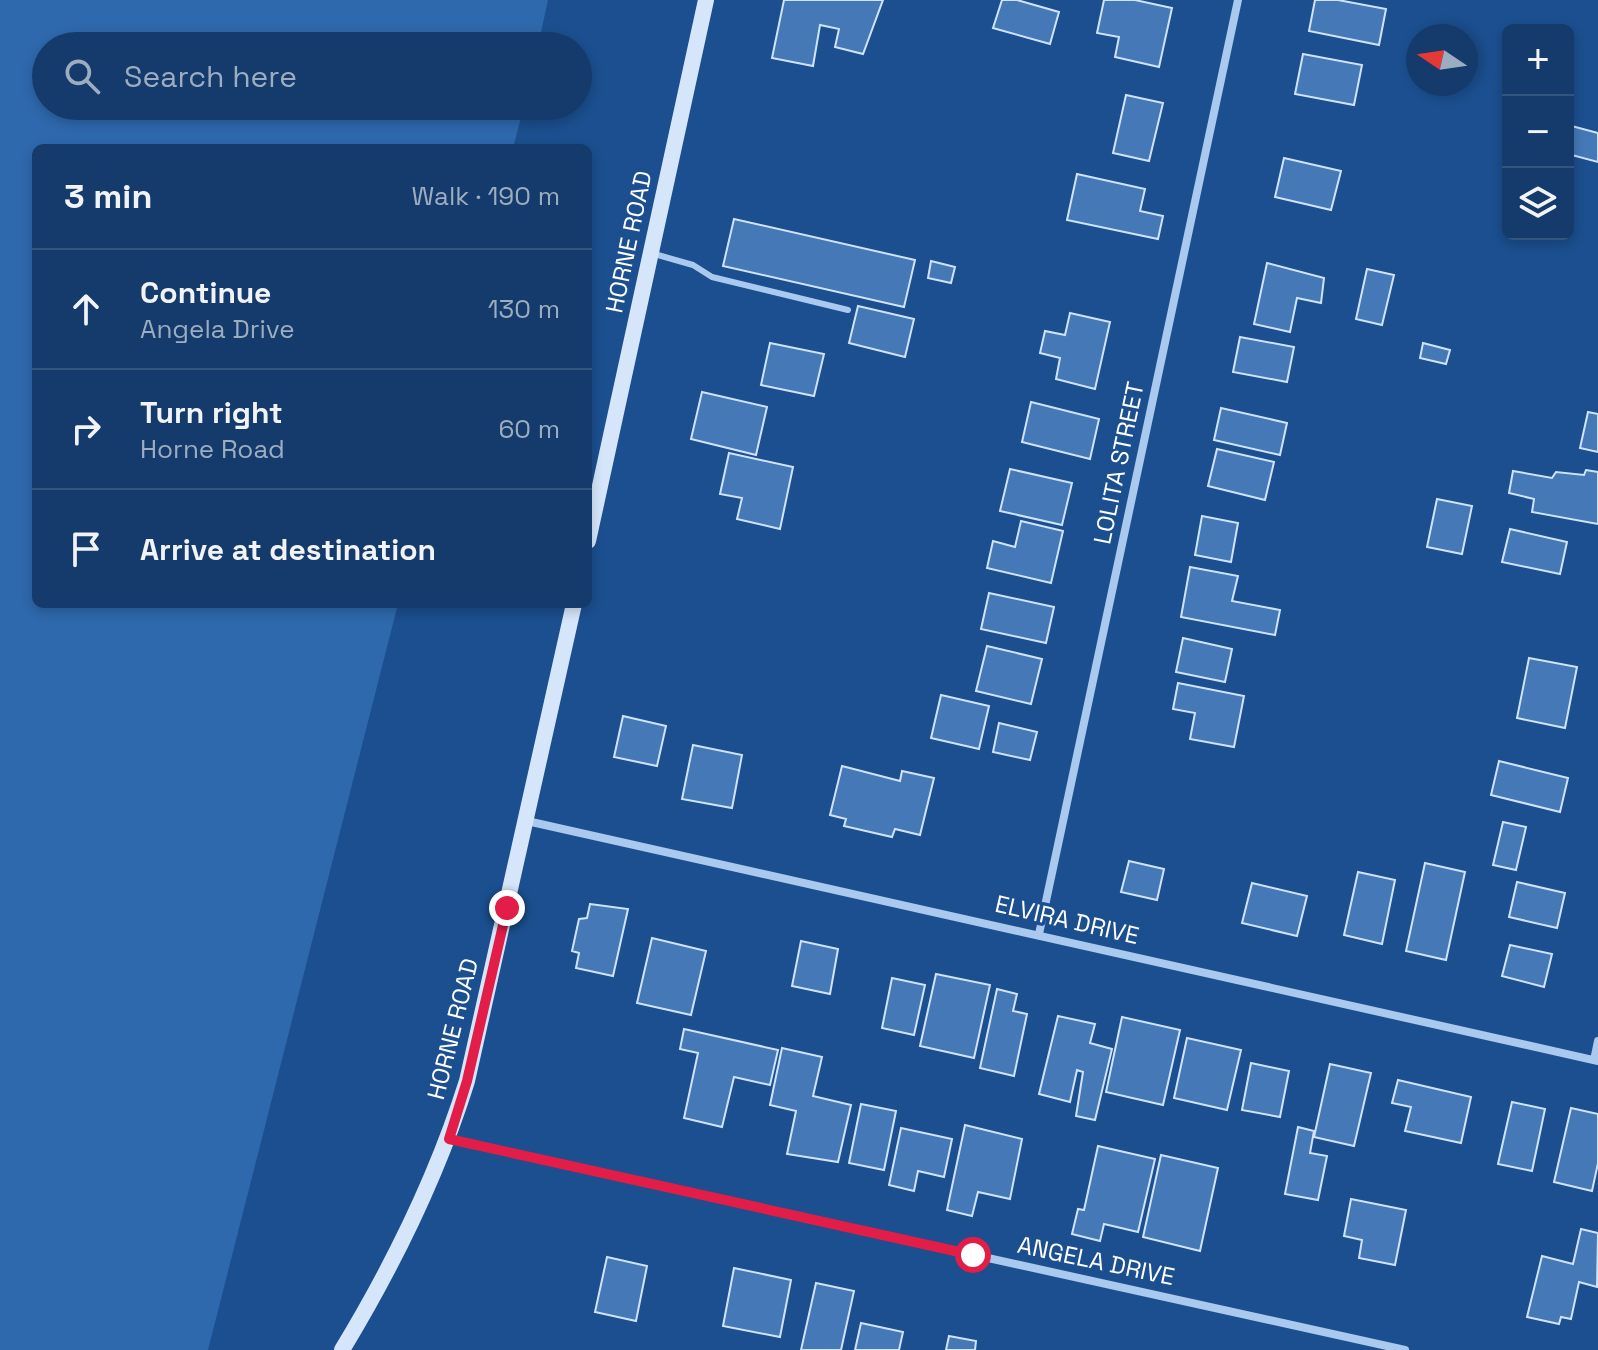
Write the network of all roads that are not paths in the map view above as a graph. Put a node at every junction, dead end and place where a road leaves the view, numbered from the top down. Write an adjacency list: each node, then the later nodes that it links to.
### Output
1 (706, 0): 3 (main road, HORNE ROAD)
2 (1238, 0): 8 (street, LOLITA STREET)
3 (651, 253): 4 (lane); 5 (main road, HORNE ROAD)
4 (848, 310)
5 (592, 523)
6 (573, 608): 7 (main road, HORNE ROAD)
7 (527, 821): 8 (street, ELVIRA DRIVE); 11 (main road, HORNE ROAD)
8 (1039, 934): 10 (street, ELVIRA DRIVE)
9 (1598, 1041): 10 (street)
10 (1596, 1060)
11 (449, 1139): 12 (main road, HORNE ROAD); 13 (street, ANGELA DRIVE)
12 (342, 1350)
13 (1405, 1350)

